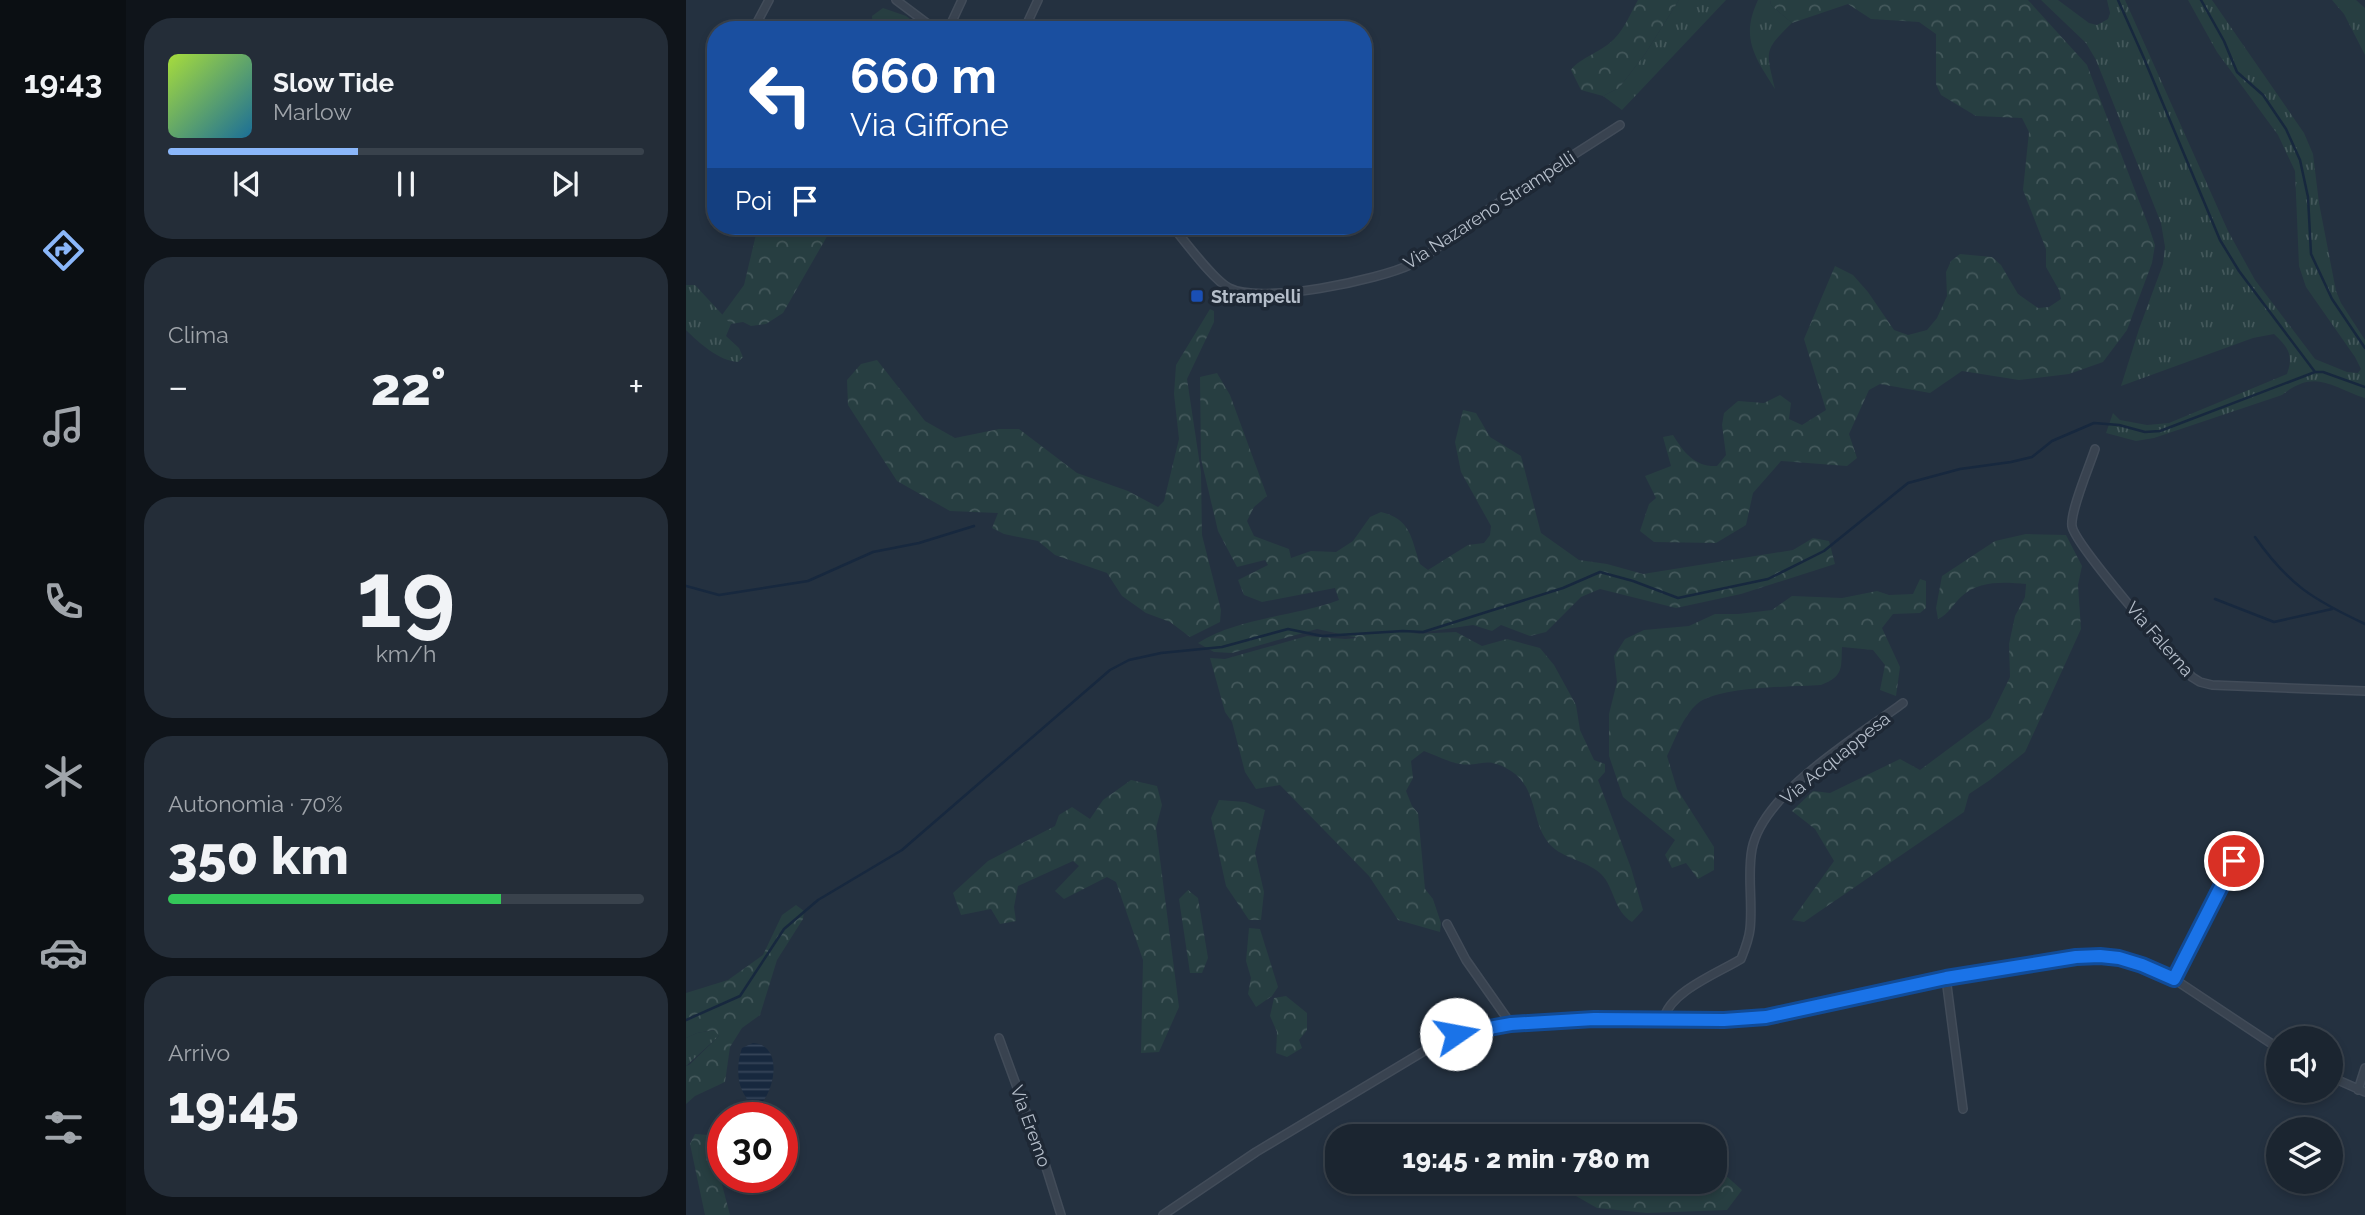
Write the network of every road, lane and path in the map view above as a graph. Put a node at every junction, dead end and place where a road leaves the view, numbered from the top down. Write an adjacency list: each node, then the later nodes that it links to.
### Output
1 (769, 0): 5 (street)
2 (896, 0): 6 (street)
3 (962, 0): 7 (street)
4 (1038, 0): 8 (street)
5 (758, 21)
6 (924, 21)
7 (952, 21)
8 (1028, 21)
9 (1620, 125): 10 (street, Via Nazareno Strampelli)
10 (1180, 235)
11 (2095, 449): 12 (street, Via Falerna)
12 (2365, 691)
13 (1903, 704): 18 (street, Via Acquappesa)
14 (2234, 861): 17 (street)
15 (1447, 924): 19 (street)
16 (1946, 978): 17 (street); 18 (street); 25 (street)
17 (2174, 979): 21 (street)
18 (1664, 1019): 19 (street)
19 (1511, 1024): 27 (street)
20 (999, 1038): 26 (street, Via Eremo)
21 (2266, 1040)
22 (2365, 1068): 24 (street)
23 (2343, 1082): 24 (street)
24 (2362, 1091)
25 (1963, 1109)
26 (1060, 1215)
27 (1163, 1215)

